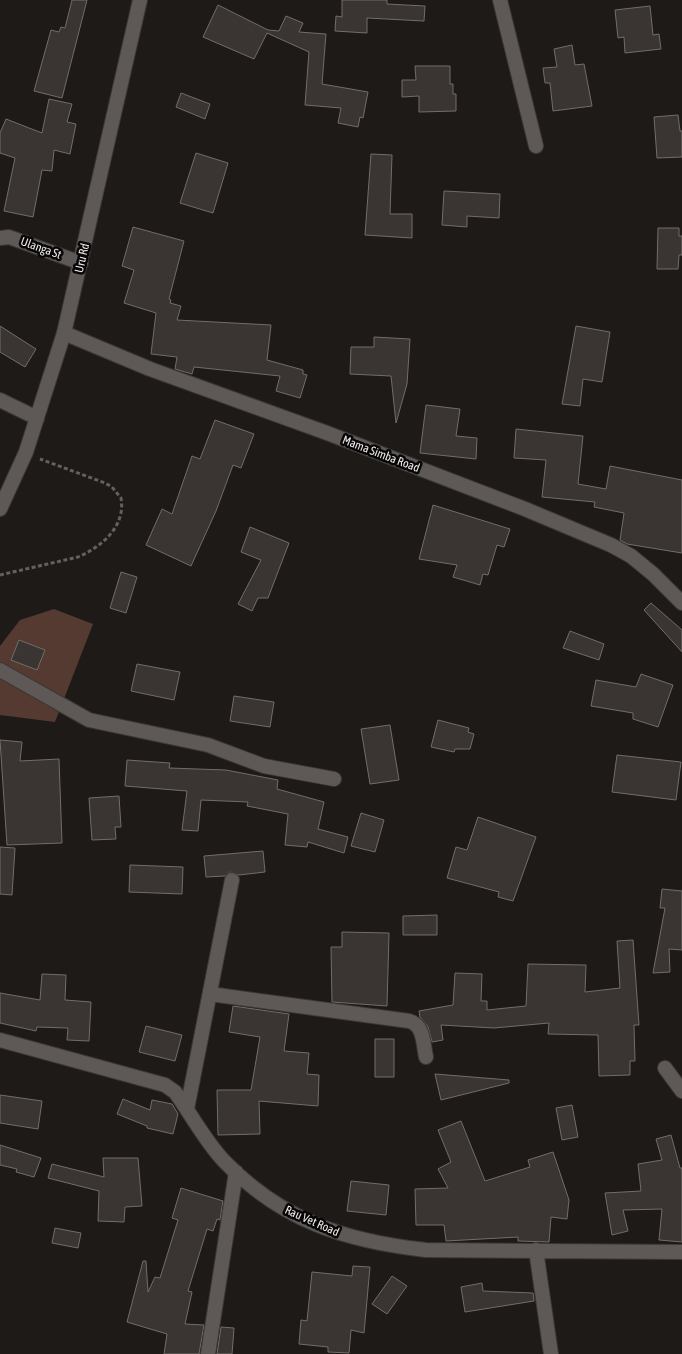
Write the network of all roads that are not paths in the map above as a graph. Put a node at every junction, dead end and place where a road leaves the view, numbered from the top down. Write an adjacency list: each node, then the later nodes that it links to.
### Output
1 (140, 0): 5 (street, Uru Rd)
2 (500, 0): 3 (street)
3 (536, 146)
4 (0, 238): 5 (street, Ulanga St)
5 (81, 263): 6 (street, Uru Rd)
6 (64, 333): 8 (street, Uru Rd); 10 (street, Mama Simba Road)
7 (0, 400): 8 (street)
8 (37, 418): 9 (street, Uru Rd)
9 (0, 509)
10 (682, 603)
11 (0, 670): 12 (street)
12 (334, 779)
13 (232, 880): 14 (street)
14 (210, 994): 16 (street); 19 (street)
15 (0, 1040): 19 (street, Rau Vet Road)
16 (426, 1057)
17 (665, 1068): 18 (street)
18 (682, 1091)
19 (188, 1109): 20 (street, Rau Vet Road)
20 (236, 1172): 21 (street, Rau Vet Road); 23 (street)
21 (536, 1250): 22 (street, Rau Vet Road); 24 (street)
22 (682, 1252)
23 (208, 1354)
24 (551, 1354)

